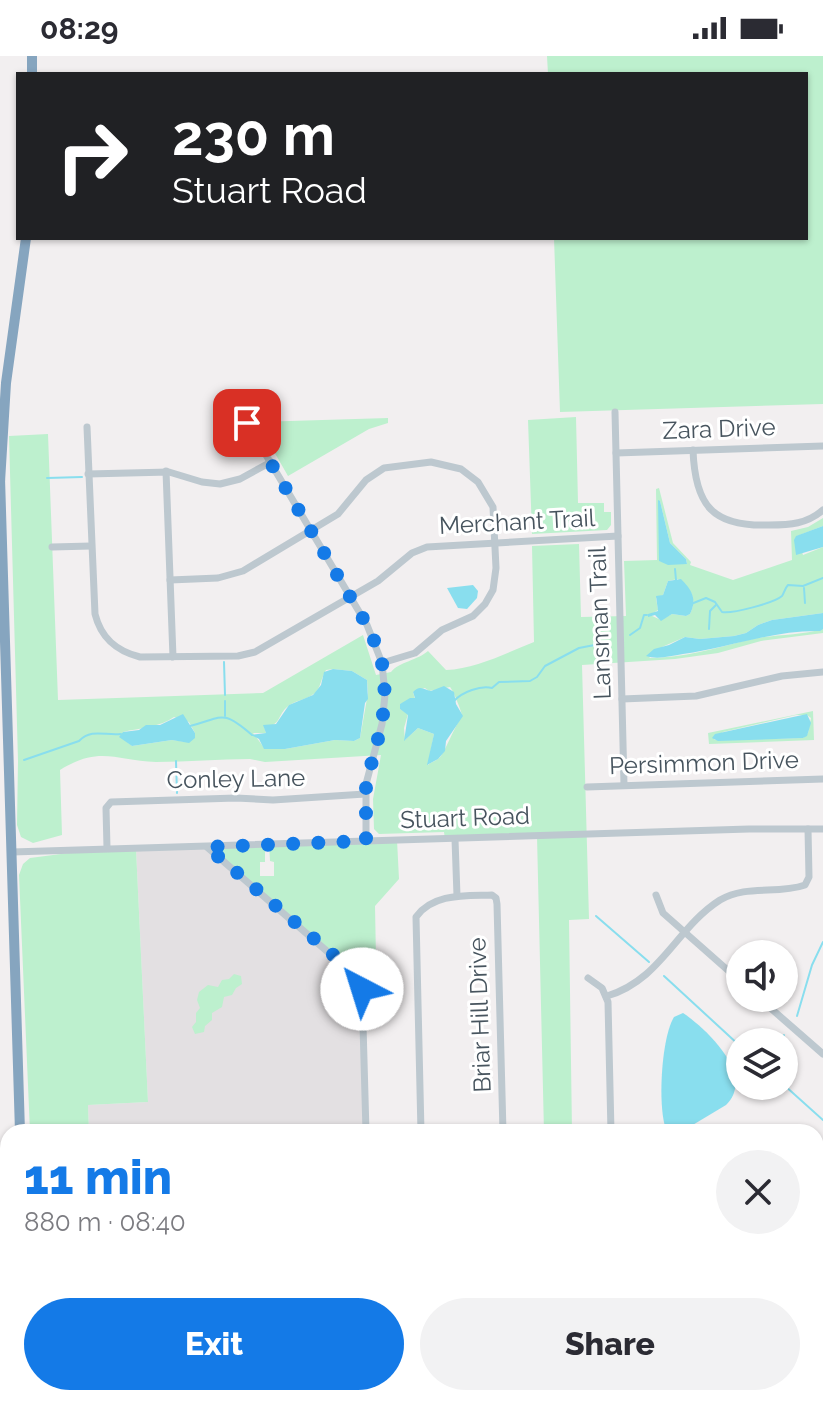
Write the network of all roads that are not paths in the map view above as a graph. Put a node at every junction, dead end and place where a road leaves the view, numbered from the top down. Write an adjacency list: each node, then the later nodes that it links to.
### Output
1 (26, 240): 11 (highway)
2 (615, 412): 7 (street, Lansman Trail)
3 (247, 423): 8 (street)
4 (87, 427): 10 (street)
5 (823, 446): 6 (street, Zara Drive)
6 (693, 450): 7 (street, Zara Drive); 12 (street)
7 (616, 453): 14 (street, Lansman Trail)
8 (271, 462): 9 (street); 13 (street)
9 (166, 471): 10 (street); 18 (street)
10 (88, 474): 16 (street)
11 (0, 480): 34 (highway)
12 (823, 510)
13 (311, 530): 15 (street); 18 (street); 19 (street)
14 (618, 536): 15 (street, Merchant Trail); 23 (street, Lansman Trail)
15 (496, 543): 19 (street, Merchant Trail); 21 (street)
16 (91, 546): 17 (street); 20 (street, Merchant Trail)
17 (52, 547)
18 (170, 580): 20 (street)
19 (350, 597): 20 (street, Merchant Trail); 21 (street)
20 (173, 657)
21 (382, 663): 27 (street)
22 (823, 672): 23 (street)
23 (622, 699): 25 (street, Lansman Trail)
24 (823, 779): 25 (street, Persimmon Drive)
25 (624, 785): 26 (street, Persimmon Drive)
26 (587, 787)
27 (365, 794): 31 (street); 33 (street, Conley Lane)
28 (808, 829): 29 (street, Stuart Road); 30 (street, Stuart Road); 37 (street)
29 (823, 829)
30 (455, 839): 31 (street, Stuart Road); 36 (street)
31 (366, 841): 32 (street, Stuart Road)
32 (207, 847): 33 (street, Stuart Road); 44 (street)
33 (107, 848): 34 (street, Stuart Road)
34 (12, 852): 43 (highway)
35 (656, 895): 37 (street)
36 (457, 896): 45 (street); 46 (street, Briar Hill Drive)
37 (686, 933): 38 (street); 40 (street)
38 (726, 969)
39 (588, 978): 40 (street)
40 (607, 996): 47 (street)
41 (775, 1012): 42 (street)
42 (823, 1054)
43 (20, 1124)
44 (366, 1124)
45 (421, 1124)
46 (503, 1124)
47 (611, 1124)

